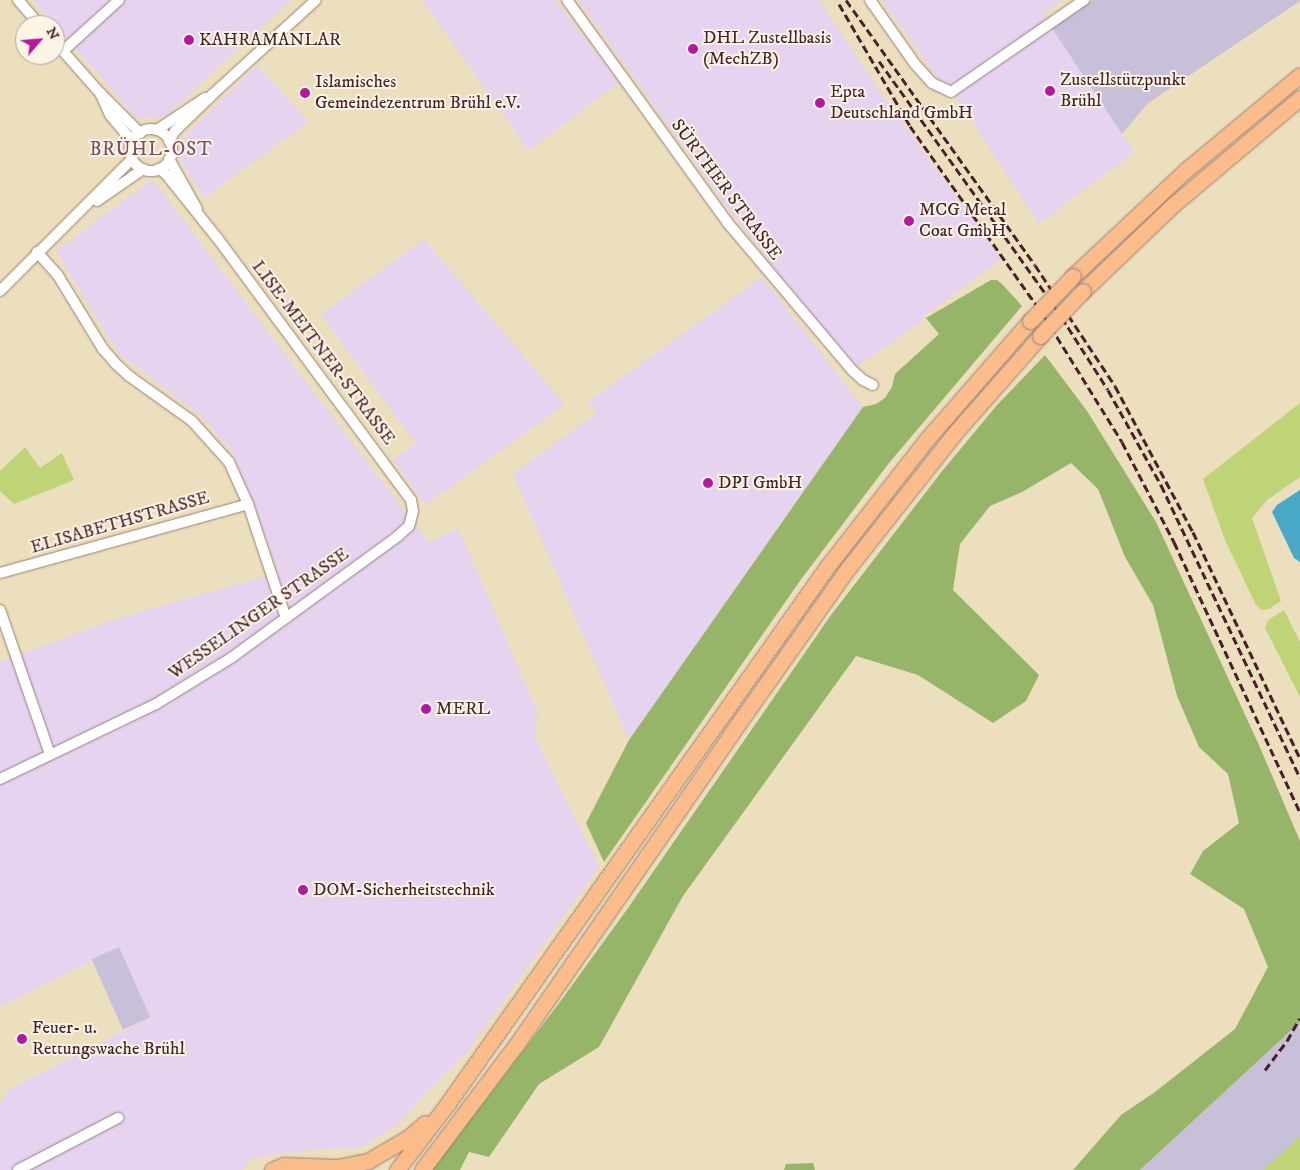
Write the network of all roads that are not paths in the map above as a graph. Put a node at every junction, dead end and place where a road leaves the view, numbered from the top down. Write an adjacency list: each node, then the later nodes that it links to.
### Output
1 (18, 0): 7 (street)
2 (119, 0): 8 (street)
3 (316, 0): 12 (street)
4 (568, 0): 26 (street, SÜRTHER STRASSE)
5 (870, 0): 6 (street)
6 (1084, 0)
7 (31, 15)
8 (65, 49)
9 (65, 53): 11 (street)
10 (1300, 75): 34 (highway, bridge)
11 (100, 93): 15 (street); 16 (street)
12 (212, 94): 14 (street); 17 (street)
13 (1300, 98): 39 (highway, bridge)
14 (157, 130): 15 (street); 17 (street)
15 (140, 133): 16 (street)
16 (132, 141): 18 (street)
17 (169, 141): 19 (street)
18 (132, 159): 20 (street); 22 (street)
19 (169, 159): 21 (street); 23 (street, LISE-MEITNER-STRASSE)
20 (143, 169): 21 (street); 22 (street)
21 (159, 169): 23 (street, LISE-MEITNER-STRASSE)
22 (87, 206): 24 (street)
23 (201, 217): 28 (street, LISE-MEITNER-STRASSE)
24 (37, 252): 25 (street); 27 (street)
25 (0, 291)
26 (874, 385)
27 (248, 504): 29 (street, ELISABETHSTRASSE); 31 (street)
28 (413, 511): 31 (street, WESSELINGER STRASSE)
29 (0, 573)
30 (0, 610): 32 (street)
31 (286, 618): 32 (street, WESSELINGER STRASSE)
32 (50, 754): 33 (street, WESSELINGER STRASSE)
33 (0, 779)
34 (448, 1103): 37 (highway); 38 (highway)
35 (118, 1118): 36 (street)
36 (18, 1170)
37 (272, 1170)
38 (398, 1170)
39 (422, 1170)

